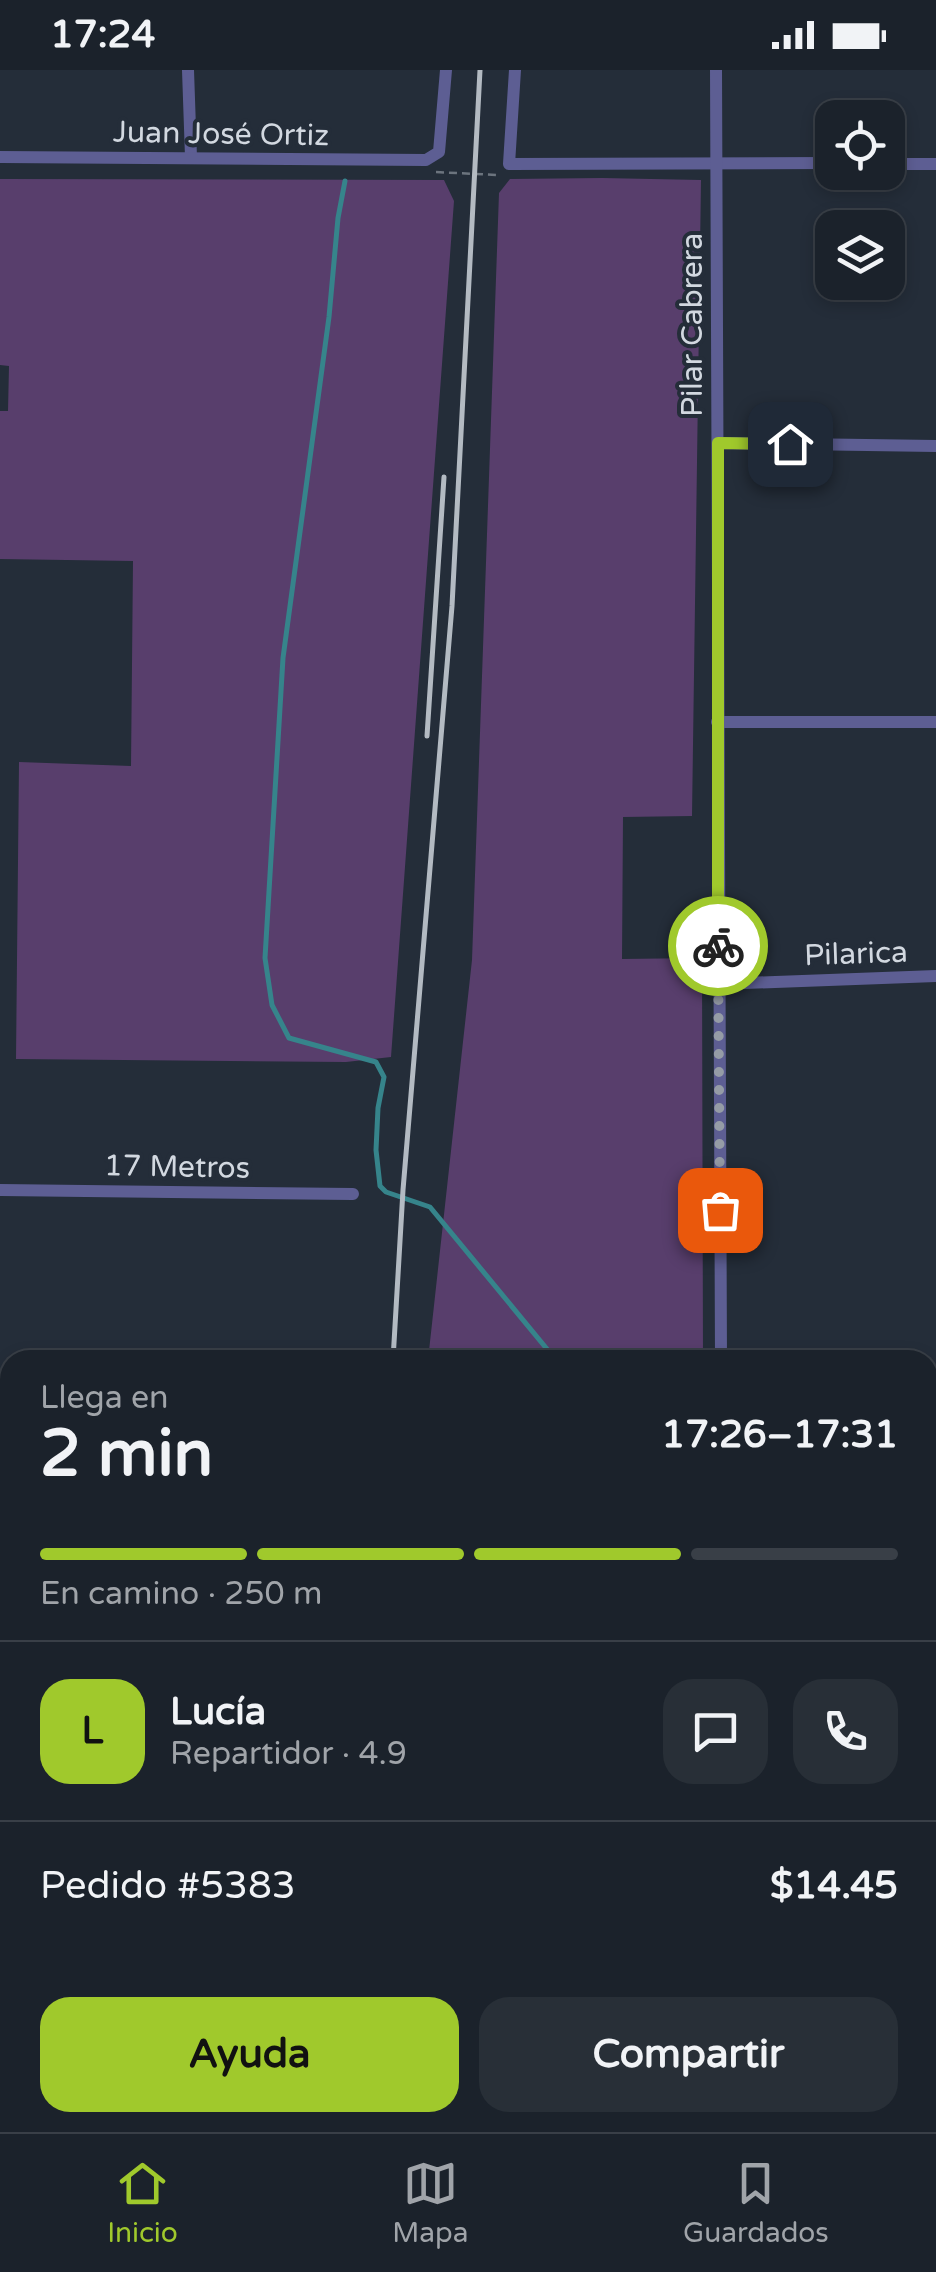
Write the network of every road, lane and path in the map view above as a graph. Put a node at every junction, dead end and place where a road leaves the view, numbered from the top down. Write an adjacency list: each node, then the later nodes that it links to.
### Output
1 (188, 70): 6 (street)
2 (446, 70): 6 (street, Juan José Ortiz)
3 (515, 70): 9 (street)
4 (716, 70): 7 (street, Pilar Cabrera)
5 (0, 157): 6 (street, Juan José Ortiz)
6 (191, 157)
7 (716, 162): 8 (street); 9 (street); 13 (street, Pilar Cabrera)
8 (815, 163)
9 (509, 164): 12 (path)
10 (905, 164): 11 (street)
11 (936, 164)
12 (424, 172)
13 (718, 443): 14 (street); 15 (street, Pilar Cabrera)
14 (936, 446)
15 (717, 722): 16 (street); 18 (street, Pilar Cabrera)
16 (936, 722)
17 (936, 976): 18 (street, Pilarica)
18 (718, 984): 21 (street, Pilar Cabrera)
19 (0, 1190): 20 (street, 17 Metros)
20 (353, 1194)
21 (721, 1350)

